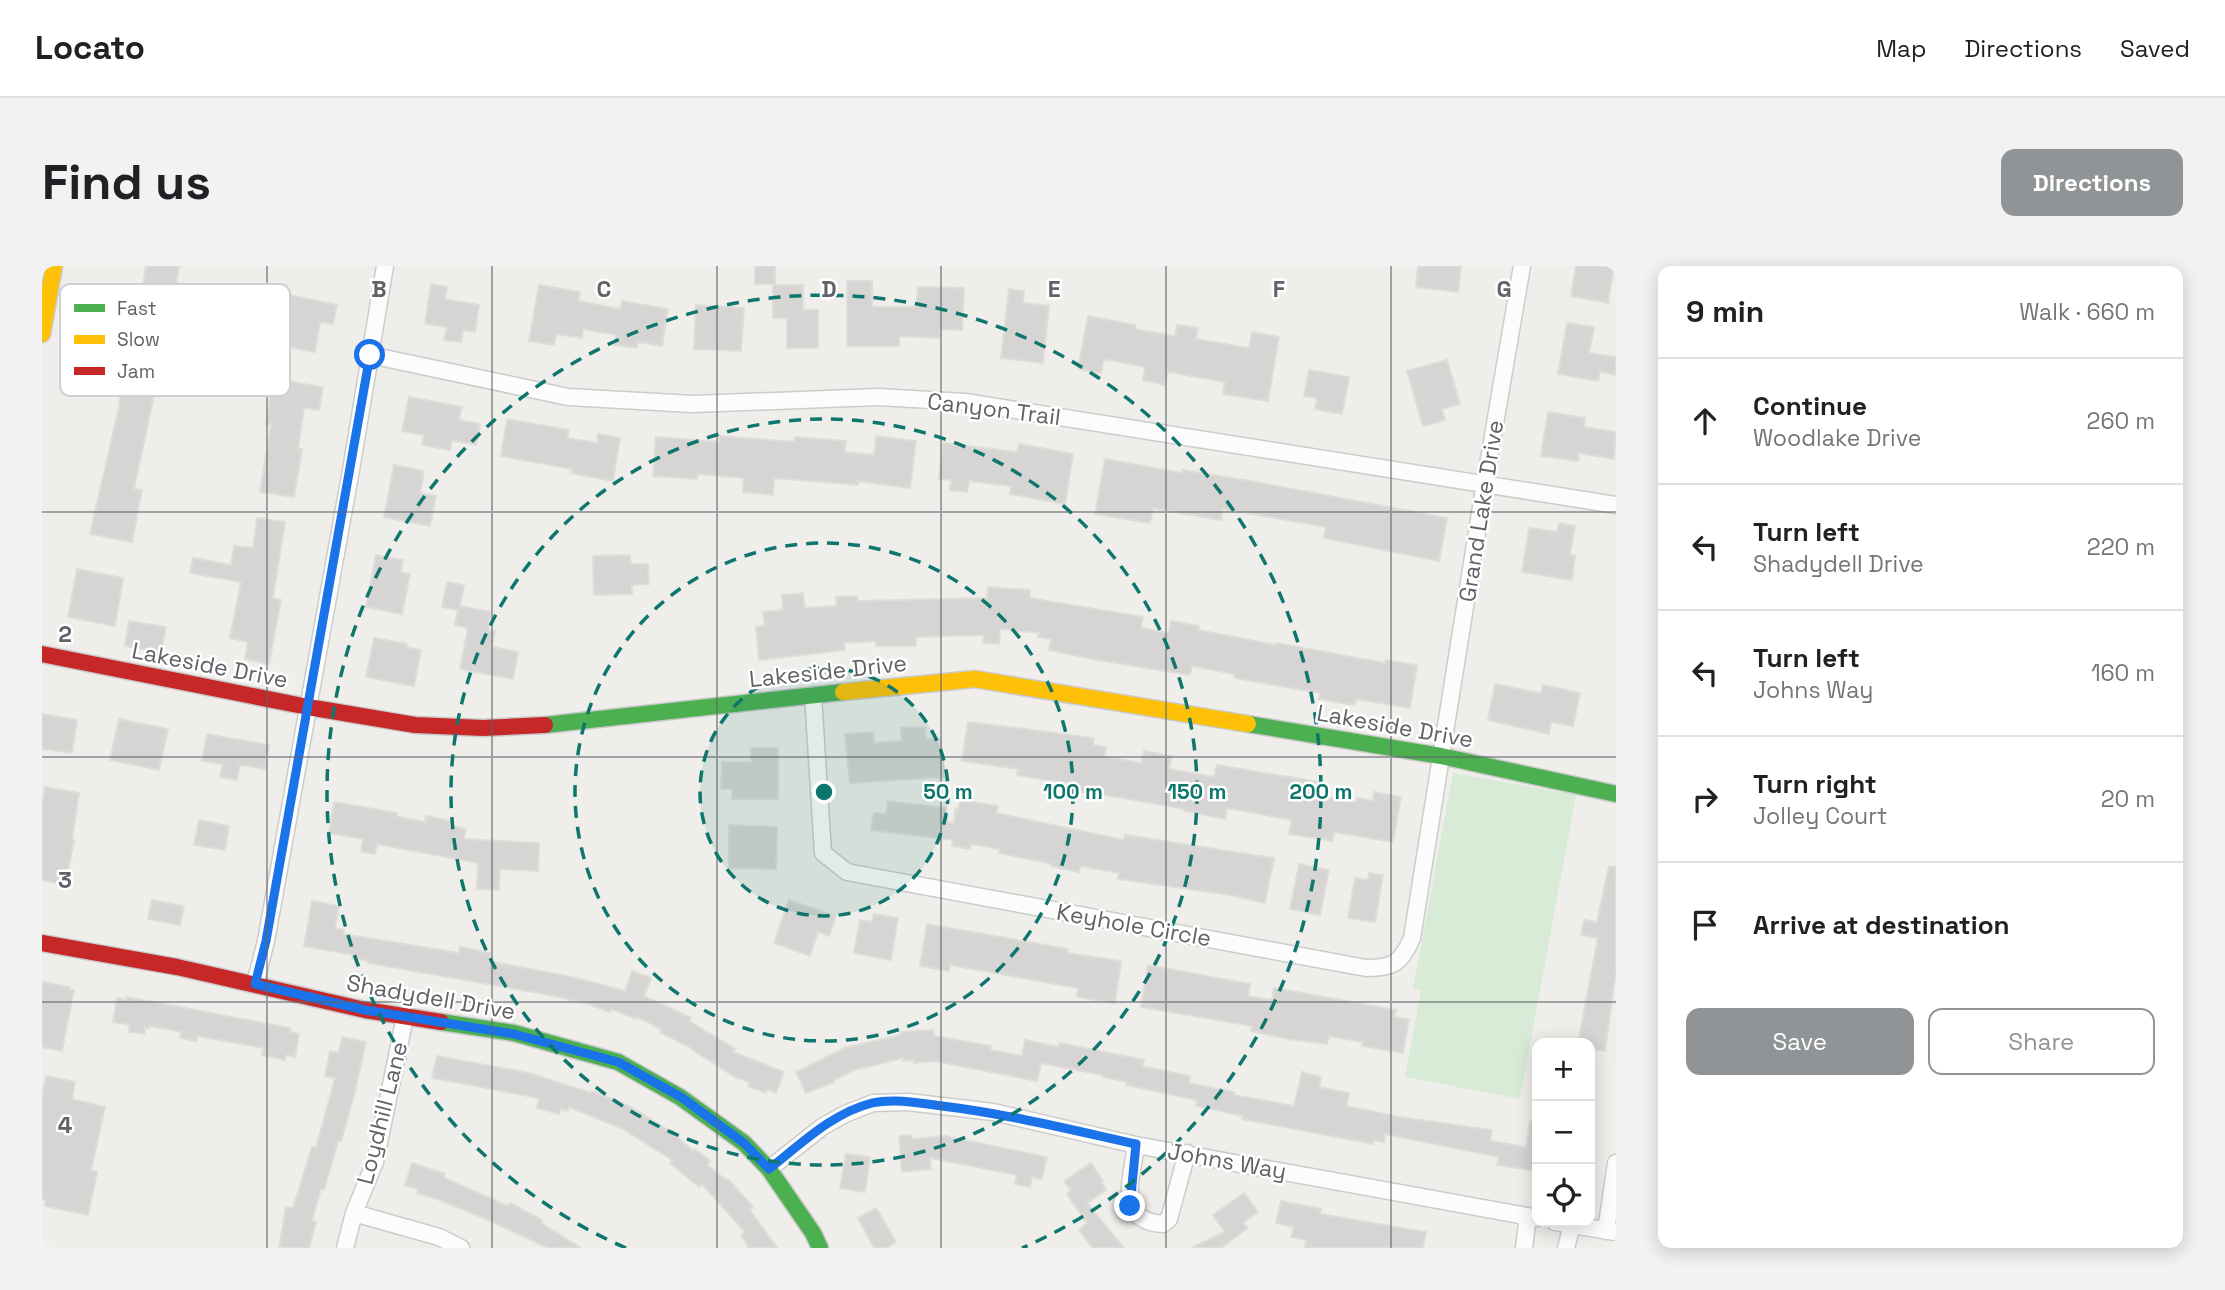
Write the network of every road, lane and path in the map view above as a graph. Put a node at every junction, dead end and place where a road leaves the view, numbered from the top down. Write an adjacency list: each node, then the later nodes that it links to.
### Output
1 (54, 266): 4 (street)
2 (385, 266): 5 (street)
3 (1522, 266): 6 (street, Grand Lake Drive)
4 (42, 334)
5 (370, 355): 6 (street, Canyon Trail); 10 (street)
6 (1485, 482): 7 (street, Canyon Trail); 11 (street, Grand Lake Drive)
7 (1616, 505)
8 (42, 654): 10 (street, Lakeside Drive)
9 (813, 695): 10 (street, Lakeside Drive); 11 (street, Lakeside Drive); 11 (street, Keyhole Circle)
10 (308, 707): 14 (street)
11 (1441, 756): 12 (street, Lakeside Drive)
12 (1616, 794)
13 (42, 943): 14 (street, Shadydell Drive)
14 (255, 984): 15 (street, Shadydell Drive)
15 (405, 1017): 19 (street, Shadydell Drive); 20 (street, Loydhill Lane)
16 (1136, 1144): 17 (street, Johns Way); 17 (street); 19 (street, Johns Way)
17 (1186, 1153): 21 (street, Johns Way)
18 (1616, 1163): 24 (street)
19 (769, 1169): 27 (street, Shadydell Drive)
20 (354, 1213): 25 (street, Loydhill Lane); 26 (street)
21 (1532, 1217): 28 (street)
22 (1571, 1227): 29 (street)
23 (1583, 1227): 24 (street)
24 (1611, 1232)
25 (345, 1248)
26 (461, 1248)
27 (820, 1248)
28 (1524, 1248)
29 (1566, 1248)

